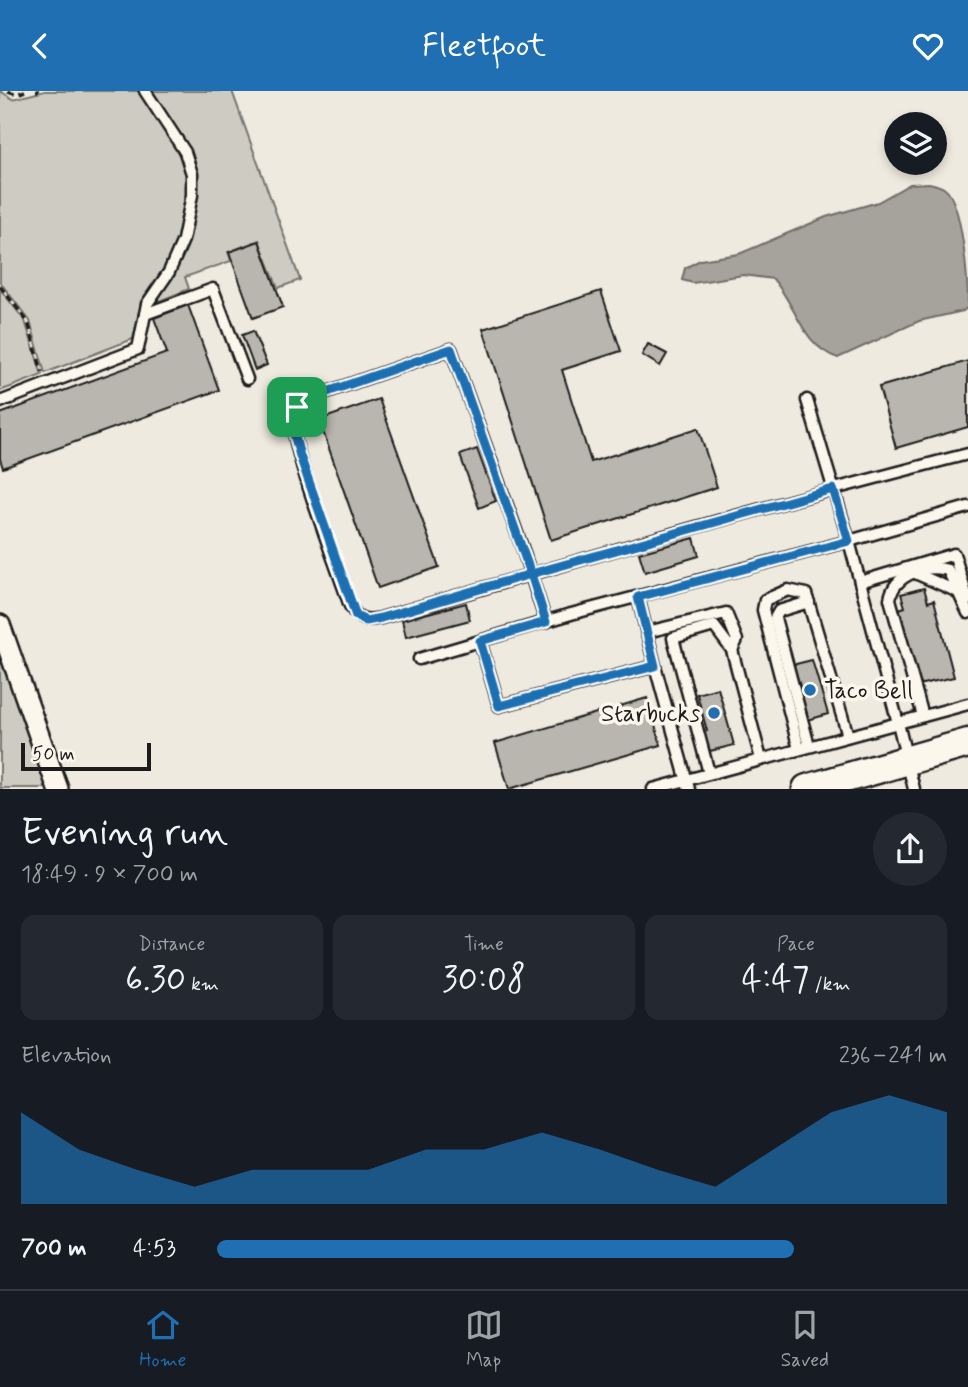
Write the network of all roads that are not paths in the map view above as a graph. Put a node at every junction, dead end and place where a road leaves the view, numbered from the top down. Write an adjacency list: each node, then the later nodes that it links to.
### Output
1 (145, 91): 2 (lane)
2 (145, 314): 3 (lane); 5 (lane)
3 (247, 379)
4 (807, 400): 7 (lane)
5 (0, 402)
6 (968, 454): 7 (lane)
7 (833, 489): 9 (lane); 11 (lane)
8 (968, 506): 9 (lane)
9 (849, 541): 12 (lane); 14 (lane)
10 (915, 573): 13 (lane); 13 (lane); 26 (lane)
11 (531, 574): 11 (lane); 18 (lane)
12 (860, 582): 16 (lane); 27 (lane)
13 (958, 591): 17 (lane)
14 (638, 597): 18 (lane); 20 (lane)
15 (808, 598): 28 (lane); 30 (lane); 30 (lane)
16 (968, 600)
17 (968, 613)
18 (546, 622): 21 (lane)
19 (0, 625): 35 (street)
20 (647, 632): 22 (lane); 24 (lane)
21 (480, 641): 23 (lane); 24 (lane)
22 (732, 650): 31 (lane); 33 (lane)
23 (419, 659)
24 (655, 666): 34 (lane)
25 (968, 704): 26 (lane)
26 (923, 716): 27 (lane)
27 (898, 723): 28 (lane); 32 (lane)
28 (848, 736): 30 (lane)
29 (968, 743): 32 (main road)
30 (804, 748): 31 (lane)
31 (761, 759): 33 (lane)
32 (907, 760): 37 (main road); 38 (lane)
33 (709, 773): 34 (lane)
34 (688, 784): 36 (lane)
35 (58, 789)
36 (653, 789)
37 (807, 789)
38 (914, 789)

